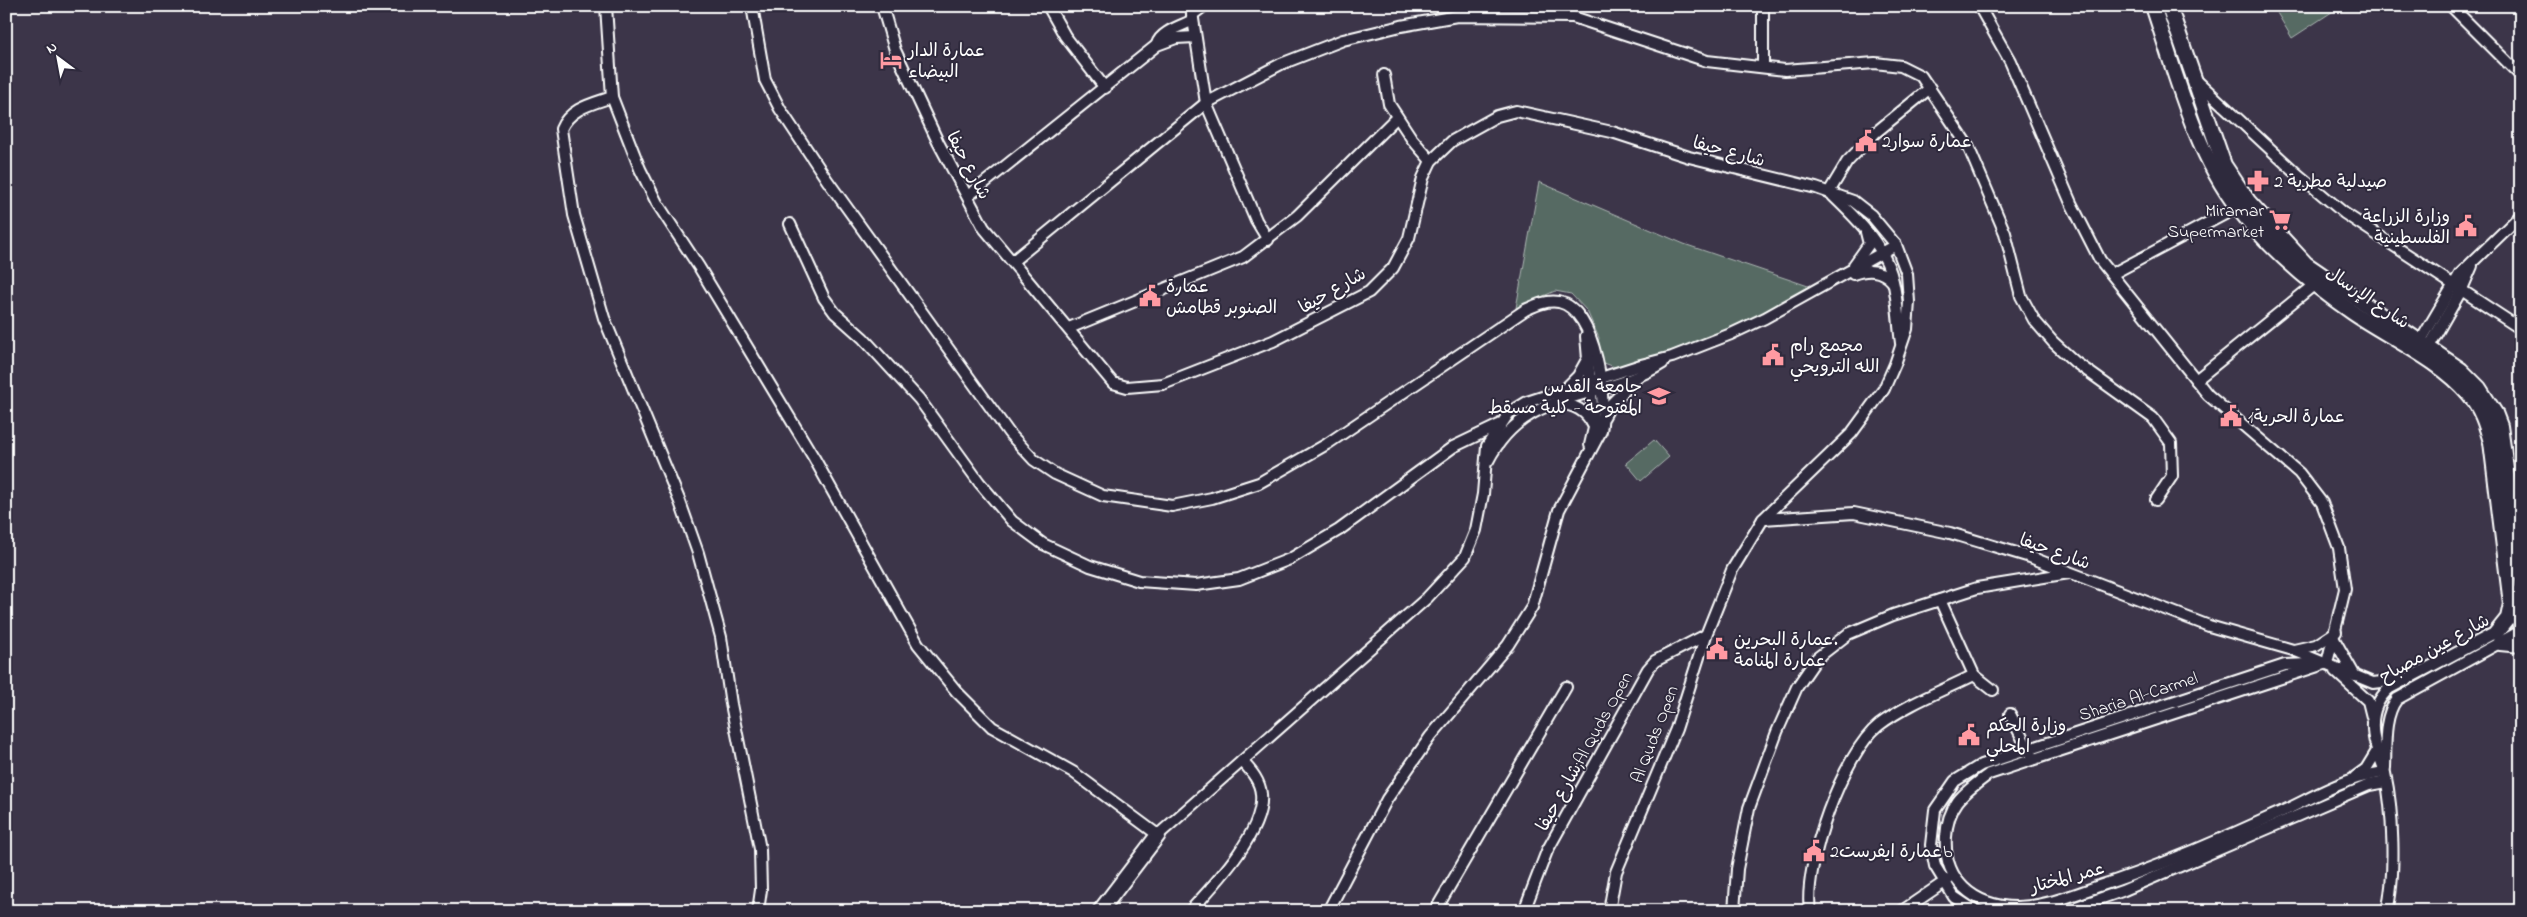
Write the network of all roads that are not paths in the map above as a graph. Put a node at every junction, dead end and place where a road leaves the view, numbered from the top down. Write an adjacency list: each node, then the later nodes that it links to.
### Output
1 (606, 6): 20 (street)
2 (752, 6): 43 (street)
3 (882, 6): 25 (street, شارع حيفا)
4 (1048, 6): 18 (street)
5 (1204, 6): 11 (street)
6 (1763, 6): 14 (street)
7 (1980, 6): 34 (street)
8 (2153, 6): 26 (main road, شارع الإرسال)
9 (2169, 6): 17 (main road, شارع الإرسال)
10 (2451, 6): 16 (street)
11 (1192, 14): 12 (street); 13 (street)
12 (1196, 37): 13 (street); 21 (street)
13 (1157, 45): 18 (street)
14 (1764, 66): 19 (street); 21 (street)
15 (1384, 75): 22 (street)
16 (2521, 76)
17 (2193, 77): 38 (street); 42 (main road, شارع الإرسال)
18 (1104, 88): 25 (street)
19 (1930, 88): 24 (street); 56 (street)
20 (612, 97): 86 (street); 90 (street)
21 (1206, 103): 30 (street); 33 (street)
22 (1397, 117): 23 (street); 30 (street)
23 (1431, 161): 24 (street, شارع حيفا); 39 (street, شارع حيفا)
24 (1829, 192): 29 (street, شارع حيفا); 31 (street, شارع حيفا)
25 (968, 196): 33 (street, شارع حيفا)
26 (2238, 207): 34 (street); 37 (main road, شارع الإرسال)
27 (2521, 216): 38 (street)
28 (790, 224): 52 (street)
29 (1863, 225): 32 (street, شارع حيفا); 35 (street)
30 (1268, 240): 39 (street)
31 (1896, 244): 32 (street); 41 (street, شارع حيفا)
32 (1881, 253): 35 (street); 36 (street, شارع حيفا)
33 (1013, 261): 39 (street, شارع حيفا)
34 (2112, 274): 47 (street)
35 (1840, 276): 36 (street); 44 (street)
36 (1894, 284): 41 (street, شارع حيفا)
37 (2315, 284): 42 (main road, شارع الإرسال); 47 (street)
38 (2458, 287): 40 (street); 42 (street)
39 (1068, 328)
40 (2521, 330)
41 (1901, 344): 57 (street, شارع حيفا)
42 (2422, 349): 60 (main road, شارع الإرسال); 62 (main road, شارع الإرسال)
43 (1592, 356): 45 (street); 48 (street); 49 (street)
44 (1672, 357): 45 (street); 46 (street)
45 (1624, 371): 48 (street)
46 (1639, 376): 48 (street); 51 (street)
47 (2196, 380): 65 (street)
48 (1596, 385): 49 (street); 50 (street); 51 (street); 53 (street)
49 (1563, 391): 52 (street)
50 (1558, 403): 53 (street); 55 (street)
51 (1604, 417): 54 (street)
52 (1500, 424): 55 (street)
53 (1594, 428): 54 (street)
54 (1583, 464): 93 (street)
55 (1484, 469): 83 (street)
56 (2156, 500)
57 (1764, 519): 58 (street, شارع حيفا); 59 (street, شارع حيفا)
58 (1732, 570): 64 (street, Al Quds Open)
59 (2070, 573): 61 (street); 68 (street, شارع حيفا)
60 (2521, 574)
61 (1940, 600): 72 (street); 97 (street)
62 (2511, 604): 63 (main road, شارع الإرسال); 66 (main road)
63 (2520, 624): 66 (street, شارع عين مصباح)
64 (1706, 635): 95 (street, شارع حيفا;Al Quds Open); 96 (street, Al Quds Open)
65 (2335, 635): 69 (street); 70 (street); 73 (street)
66 (2498, 638): 67 (main road); 74 (street, شارع عين مصباح); 77 (street, شارع عين مصباح)
67 (2521, 645)
68 (2280, 646): 69 (street, شارع حيفا); 71 (street)
69 (2293, 650): 70 (street, شارع حيفا)
70 (2327, 663): 71 (street, Sharia Al-Carmel); 73 (street, شارع حيفا); 78 (street); 82 (street, عمر المختار)
71 (2285, 664): 80 (street, Sharia Al-Carmel)
72 (1974, 675): 76 (street); 98 (street)
73 (2356, 676): 74 (street, شارع حيفا)
74 (2407, 679): 78 (street, شارع عين مصباح)
75 (1566, 687): 94 (street)
76 (1993, 690)
77 (2397, 699): 78 (street); 84 (street, شارع عين مصباح)
78 (2372, 702): 81 (street, شارع عين مصباح)
79 (2010, 714): 80 (street)
80 (2027, 750): 82 (street); 88 (street, Sharia Al-Carmel)
81 (2377, 752): 84 (street, شارع عين مصباح); 85 (street)
82 (2035, 759): 87 (street, عمر المختار)
83 (1242, 761): 86 (street); 92 (street)
84 (2385, 777): 85 (street, عمر المختار); 89 (street, شارع عين مصباح); 101 (street)
85 (2351, 780): 87 (street, عمر المختار)
86 (1158, 835): 91 (main road)
87 (1955, 875): 88 (street)
88 (1945, 882): 99 (street); 100 (street, Sharia Al-Carmel)
89 (2387, 910)
90 (758, 911)
91 (1100, 911)
92 (1190, 911)
93 (1328, 911)
94 (1436, 911)
95 (1524, 911)
96 (1610, 911)
97 (1734, 911)
98 (1810, 911)
99 (1902, 911)
100 (1976, 911)
101 (2065, 911)

